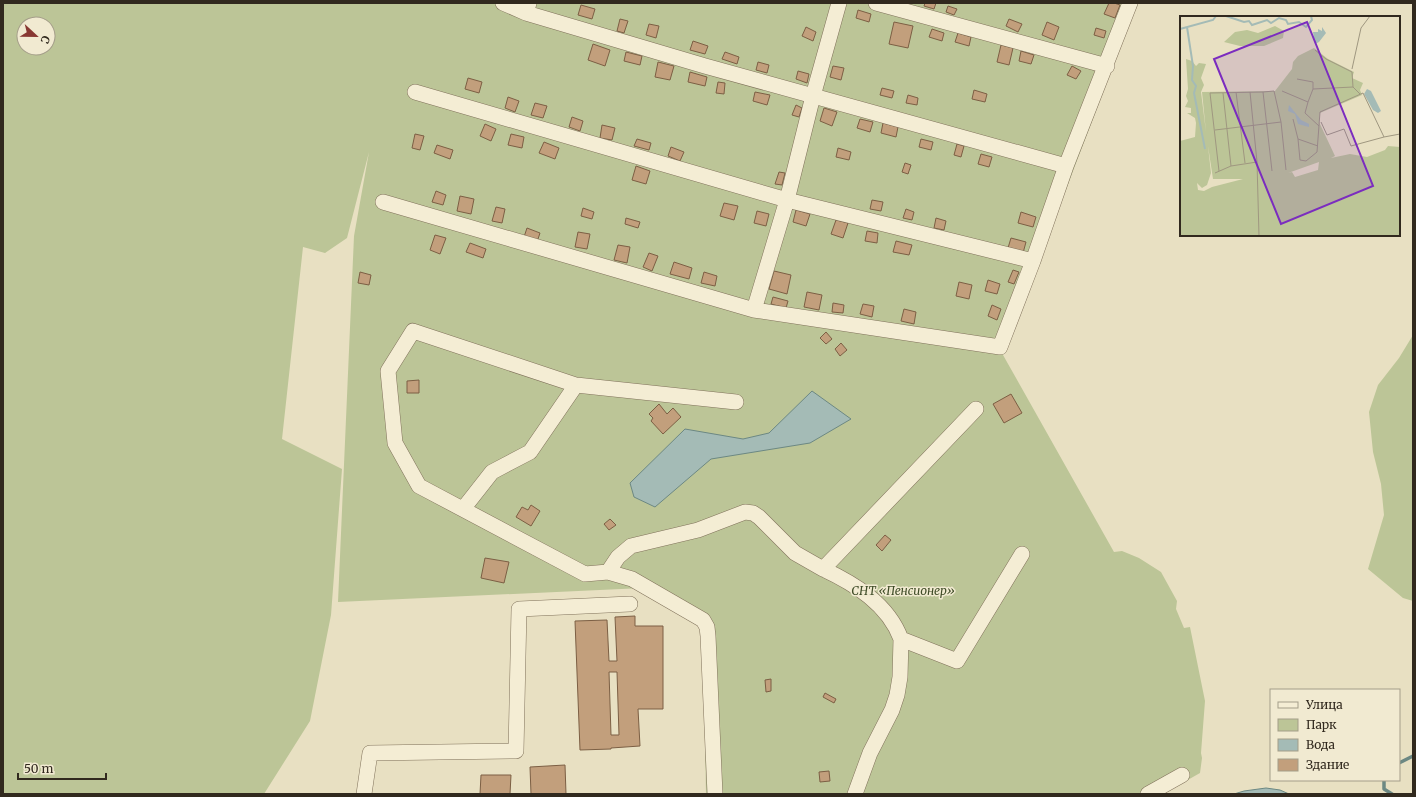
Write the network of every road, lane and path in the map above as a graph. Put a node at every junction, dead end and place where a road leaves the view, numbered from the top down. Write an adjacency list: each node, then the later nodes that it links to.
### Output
1 (503, 3): 5 (street)
2 (839, 3): 8 (street)
3 (876, 3): 6 (street)
4 (1130, 3): 6 (street)
5 (528, 8): 8 (street)
6 (1107, 66): 9 (street)
7 (415, 92): 10 (street)
8 (813, 96): 9 (street); 10 (street)
9 (1066, 166): 12 (street)
10 (787, 200): 12 (street); 13 (street)
11 (382, 202): 13 (street)
12 (1034, 261): 13 (street)
13 (754, 310)
14 (576, 385): 15 (street); 17 (street); 17 (street)
15 (736, 402)
16 (976, 409): 19 (street)
17 (463, 509): 20 (street)
18 (1022, 554): 22 (street)
19 (823, 569): 20 (street); 22 (street)
20 (608, 572): 25 (street)
21 (630, 604): 24 (street)
22 (901, 639): 26 (street)
23 (1182, 775): 27 (street)
24 (364, 794)
25 (715, 794)
26 (855, 794)
27 (1148, 794)

